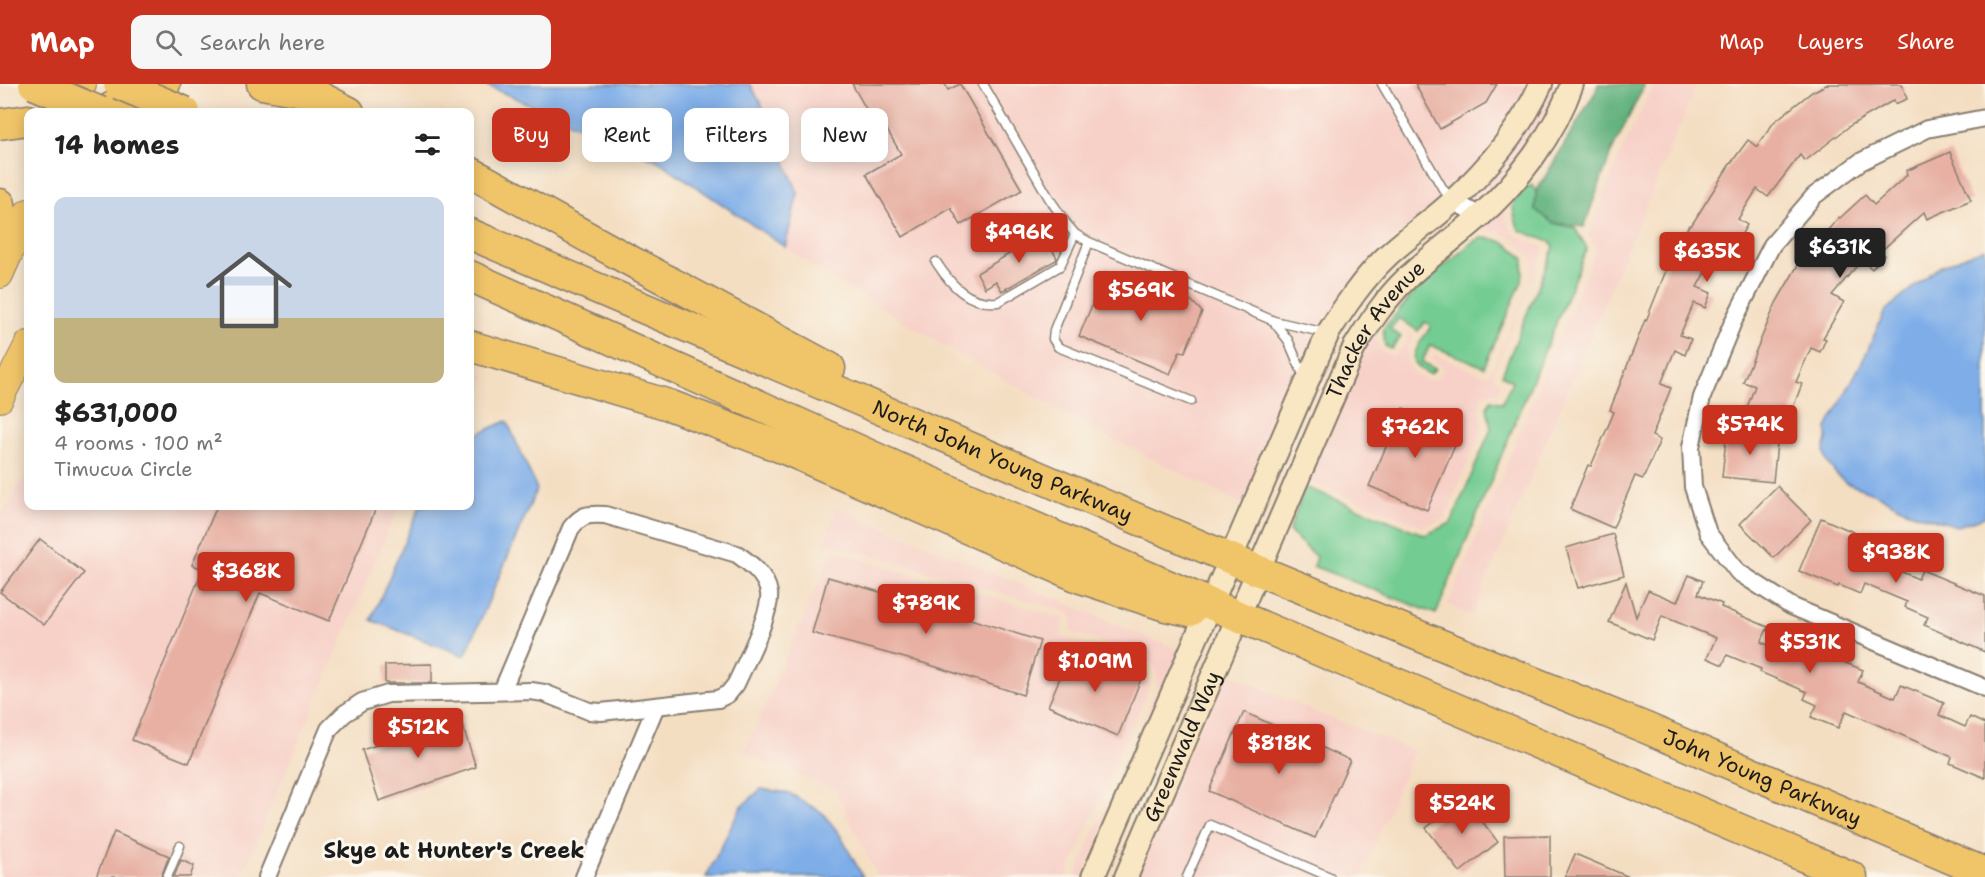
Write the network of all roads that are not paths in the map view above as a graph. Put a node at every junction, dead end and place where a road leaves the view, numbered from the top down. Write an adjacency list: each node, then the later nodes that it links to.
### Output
1 (34, 84): 8 (highway, bridge)
2 (262, 84): 7 (highway)
3 (983, 84): 19 (lane)
4 (1382, 84): 15 (lane)
5 (1541, 84): 15 (street, Thacker Avenue)
6 (1572, 84): 17 (street, Thacker Avenue)
7 (301, 88): 10 (highway)
8 (108, 98): 9 (highway, bridge)
9 (163, 108)
10 (341, 108)
11 (1985, 118): 40 (street)
12 (24, 121): 13 (highway)
13 (0, 124)
14 (474, 174): 34 (highway)
15 (1453, 201): 17 (street); 27 (street, Thacker Avenue)
16 (0, 204): 22 (highway)
17 (1480, 216): 30 (street, Thacker Avenue)
18 (24, 221): 24 (main road)
19 (1075, 234): 21 (lane); 23 (lane)
20 (474, 236): 34 (highway, North John Young Parkway)
21 (1089, 242): 26 (lane); 33 (lane)
22 (0, 251)
23 (936, 262)
24 (0, 275)
25 (474, 278): 37 (highway)
26 (1274, 321): 27 (lane); 31 (lane)
27 (1328, 333): 30 (street); 31 (street, Thacker Avenue)
28 (474, 347): 37 (highway)
29 (24, 352): 32 (main road)
30 (1341, 375): 36 (street, Thacker Avenue)
31 (1306, 382): 35 (street, Thacker Avenue)
32 (0, 399)
33 (1191, 401)
34 (1065, 487): 35 (highway, North John Young Parkway)
35 (1230, 558): 36 (highway, North John Young Parkway); 37 (street, Thacker Avenue)
36 (1257, 570): 38 (street, Thacker Avenue); 39 (highway, North John Young Parkway)
37 (1208, 609): 38 (highway); 48 (street, Greenwald Way)
38 (1238, 616): 49 (street, Greenwald Way); 52 (highway)
39 (1538, 684): 44 (highway, John Young Parkway)
40 (1985, 688)
41 (502, 692): 42 (street); 42 (street); 46 (street)
42 (656, 706): 47 (street)
43 (180, 846): 45 (lane)
44 (1985, 873)
45 (167, 877)
46 (267, 877)
47 (584, 877)
48 (1093, 877)
49 (1126, 877)
50 (1187, 877): 51 (lane)
51 (1330, 877)
52 (1852, 877)

